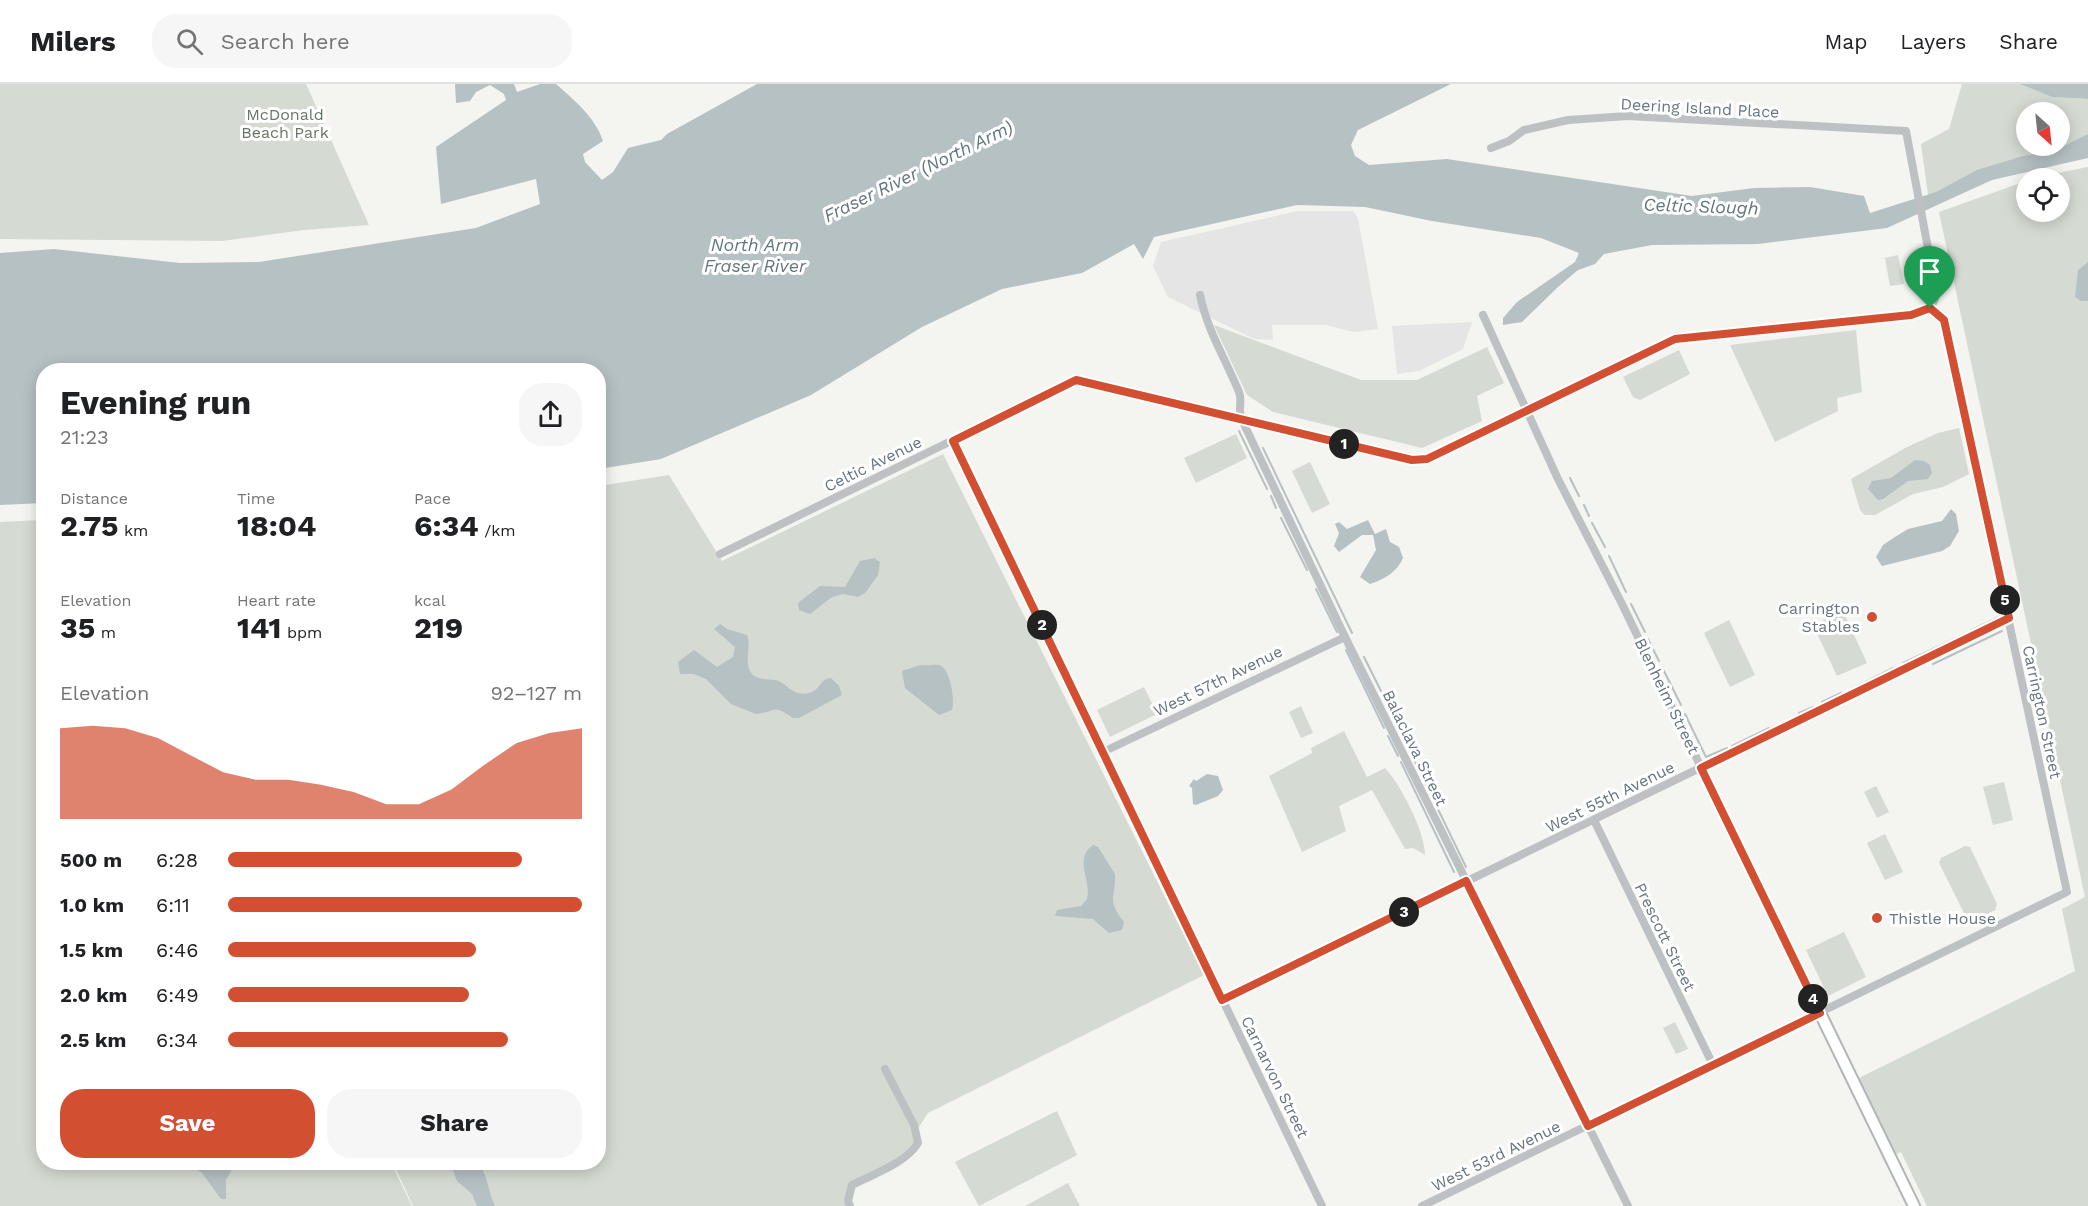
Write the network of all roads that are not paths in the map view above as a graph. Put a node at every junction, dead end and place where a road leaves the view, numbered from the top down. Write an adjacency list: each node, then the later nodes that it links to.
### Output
1 (1491, 148): 3 (street, Deering Island Place)
2 (1200, 295): 6 (street, Balaclava Street)
3 (1930, 308): 5 (street, Celtic Avenue); 9 (street, Carrington Street)
4 (1483, 315): 5 (street, Blenheim Street)
5 (1525, 411): 6 (street, Celtic Avenue); 12 (street, Blenheim Street)
6 (1242, 420): 7 (street, Celtic Avenue); 10 (street, Balaclava Street)
7 (953, 441): 8 (street, Celtic Avenue); 11 (street, Carnarvon Street)
8 (720, 554)
9 (2009, 618): 12 (street, West 55th Avenue); 15 (street, Carrington Street)
10 (1346, 637): 11 (street, West 57th Avenue); 14 (street, Balaclava Street)
11 (1103, 752): 16 (street, Carnarvon Street)
12 (1701, 768): 13 (street, West 55th Avenue); 17 (street, Blenheim Street)
13 (1594, 819): 14 (street, West 55th Avenue); 18 (street, Prescott Street)
14 (1466, 881): 16 (street, West 55th Avenue); 20 (street, Balaclava Street)
15 (2067, 892): 17 (street, West 53rd Avenue)
16 (1222, 1000): 22 (street, Carnarvon Street)
17 (1820, 1013): 18 (street, West 53rd Avenue); 25 (street, Blenheim Street)
18 (1713, 1065): 20 (street, West 53rd Avenue)
19 (885, 1069): 21 (street)
20 (1588, 1126): 23 (street, West 53rd Avenue); 24 (street, Balaclava Street)
21 (850, 1206)
22 (1323, 1206)
23 (1422, 1206)
24 (1628, 1206)
25 (1914, 1206)

